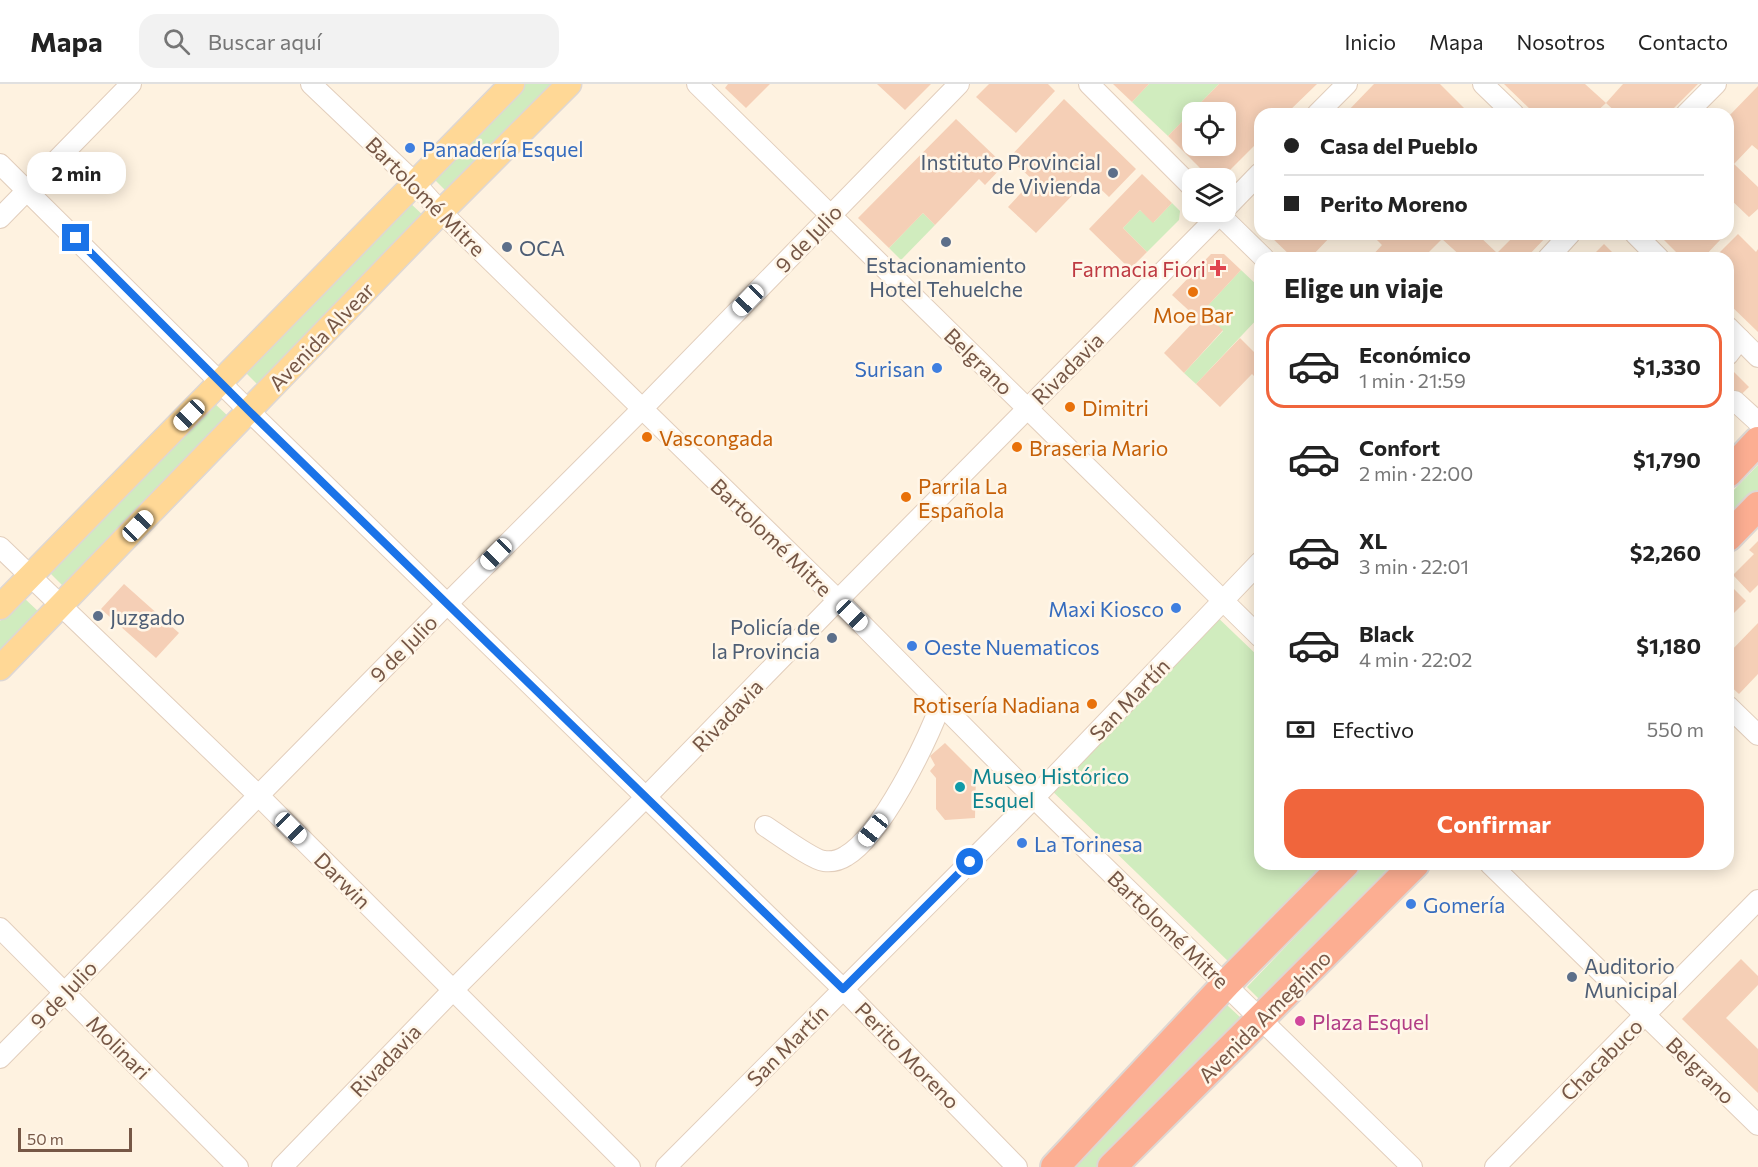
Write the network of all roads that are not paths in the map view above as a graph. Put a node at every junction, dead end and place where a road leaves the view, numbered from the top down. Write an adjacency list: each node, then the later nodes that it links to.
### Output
1 (131, 84): 18 (street)
2 (311, 84): 17 (street, Bartolomé Mitre)
3 (512, 84): 17 (main road, Avenida Alvear)
4 (569, 84): 20 (main road, Avenida Alvear)
5 (697, 84): 21 (street, Belgrano)
6 (959, 84): 21 (street, 9 de Julio)
7 (1089, 84): 15 (street)
8 (1347, 84): 11 (street)
9 (1483, 84): 12 (street)
10 (1716, 84): 13 (street)
11 (1323, 108)
12 (1508, 108)
13 (1692, 108)
14 (0, 164): 18 (street, Perito Moreno)
15 (1182, 177)
16 (1254, 179): 19 (street, Rivadavia)
17 (415, 183): 20 (street, Bartolomé Mitre); 32 (main road, Avenida Alvear)
18 (27, 190): 22 (street); 32 (street, Perito Moreno)
19 (1236, 196)
20 (441, 212): 35 (street, Bartolomé Mitre); 36 (main road, Avenida Alvear)
21 (830, 215): 34 (street, Belgrano); 35 (street, 9 de Julio)
22 (0, 218)
23 (1210, 222): 34 (street, Rivadavia)
24 (1231, 222): 27 (street)
25 (1564, 240): 28 (street)
26 (1641, 240): 29 (street)
27 (1259, 252)
28 (1554, 252)
29 (1653, 252)
30 (1734, 333): 31 (street)
31 (1758, 357)
32 (221, 383): 36 (street, Perito Moreno); 44 (main road, Avenida Alvear)
33 (1735, 401): 37 (street)
34 (1027, 408): 45 (street, Rivadavia); 46 (street, Belgrano)
35 (642, 410): 45 (street, Bartolomé Mitre); 47 (street, 9 de Julio)
36 (249, 411): 47 (street, Perito Moreno); 48 (main road, Avenida Alvear)
37 (1758, 422)
38 (1758, 441): 39 (highway)
39 (1734, 467)
40 (1758, 506): 41 (highway)
41 (1734, 531)
42 (0, 546): 44 (street, Darwin)
43 (1254, 568): 46 (street, San Martín)
44 (31, 576): 48 (street, Darwin); 49 (main road, Avenida Alvear)
45 (838, 600): 52 (street, Bartolomé Mitre); 56 (street, Rivadavia)
46 (1223, 600): 50 (street, Belgrano); 57 (street, San Martín)
47 (448, 603): 55 (street, 9 de Julio); 56 (street, Perito Moreno)
48 (62, 605): 51 (main road, Avenida Alvear); 55 (street, Darwin)
49 (0, 607)
50 (1254, 631)
51 (0, 668)
52 (941, 704): 57 (street, Bartolomé Mitre); 58 (street)
53 (1734, 712): 54 (street)
54 (1758, 735)
55 (258, 795): 66 (street, Darwin); 67 (street, 9 de Julio)
56 (645, 798): 65 (street, Perito Moreno); 66 (street, Rivadavia)
57 (1034, 798): 64 (street, Bartolomé Mitre); 65 (street, San Martín)
58 (765, 826)
59 (1339, 870): 64 (highway)
60 (1409, 870): 69 (highway, Avenida Ameghino)
61 (1496, 870): 68 (street, Belgrano)
62 (1758, 900): 68 (street, Chacabuco)
63 (0, 928): 67 (street, Molinari)
64 (1226, 984): 69 (street, Bartolomé Mitre); 77 (highway)
65 (843, 989): 75 (street, San Martín); 76 (street, Perito Moreno)
66 (453, 990): 73 (street, Rivadavia); 74 (street, Darwin)
67 (65, 992): 70 (street, 9 de Julio); 72 (street, Molinari)
68 (1645, 1015): 71 (street, Belgrano); 80 (street, Chacabuco)
69 (1261, 1018): 78 (highway, Avenida Ameghino); 79 (street, Bartolomé Mitre)
70 (0, 1058)
71 (1758, 1125)
72 (238, 1167)
73 (282, 1167)
74 (630, 1167)
75 (666, 1167)
76 (1017, 1167)
77 (1055, 1167)
78 (1112, 1167)
79 (1412, 1167)
80 (1495, 1167)

